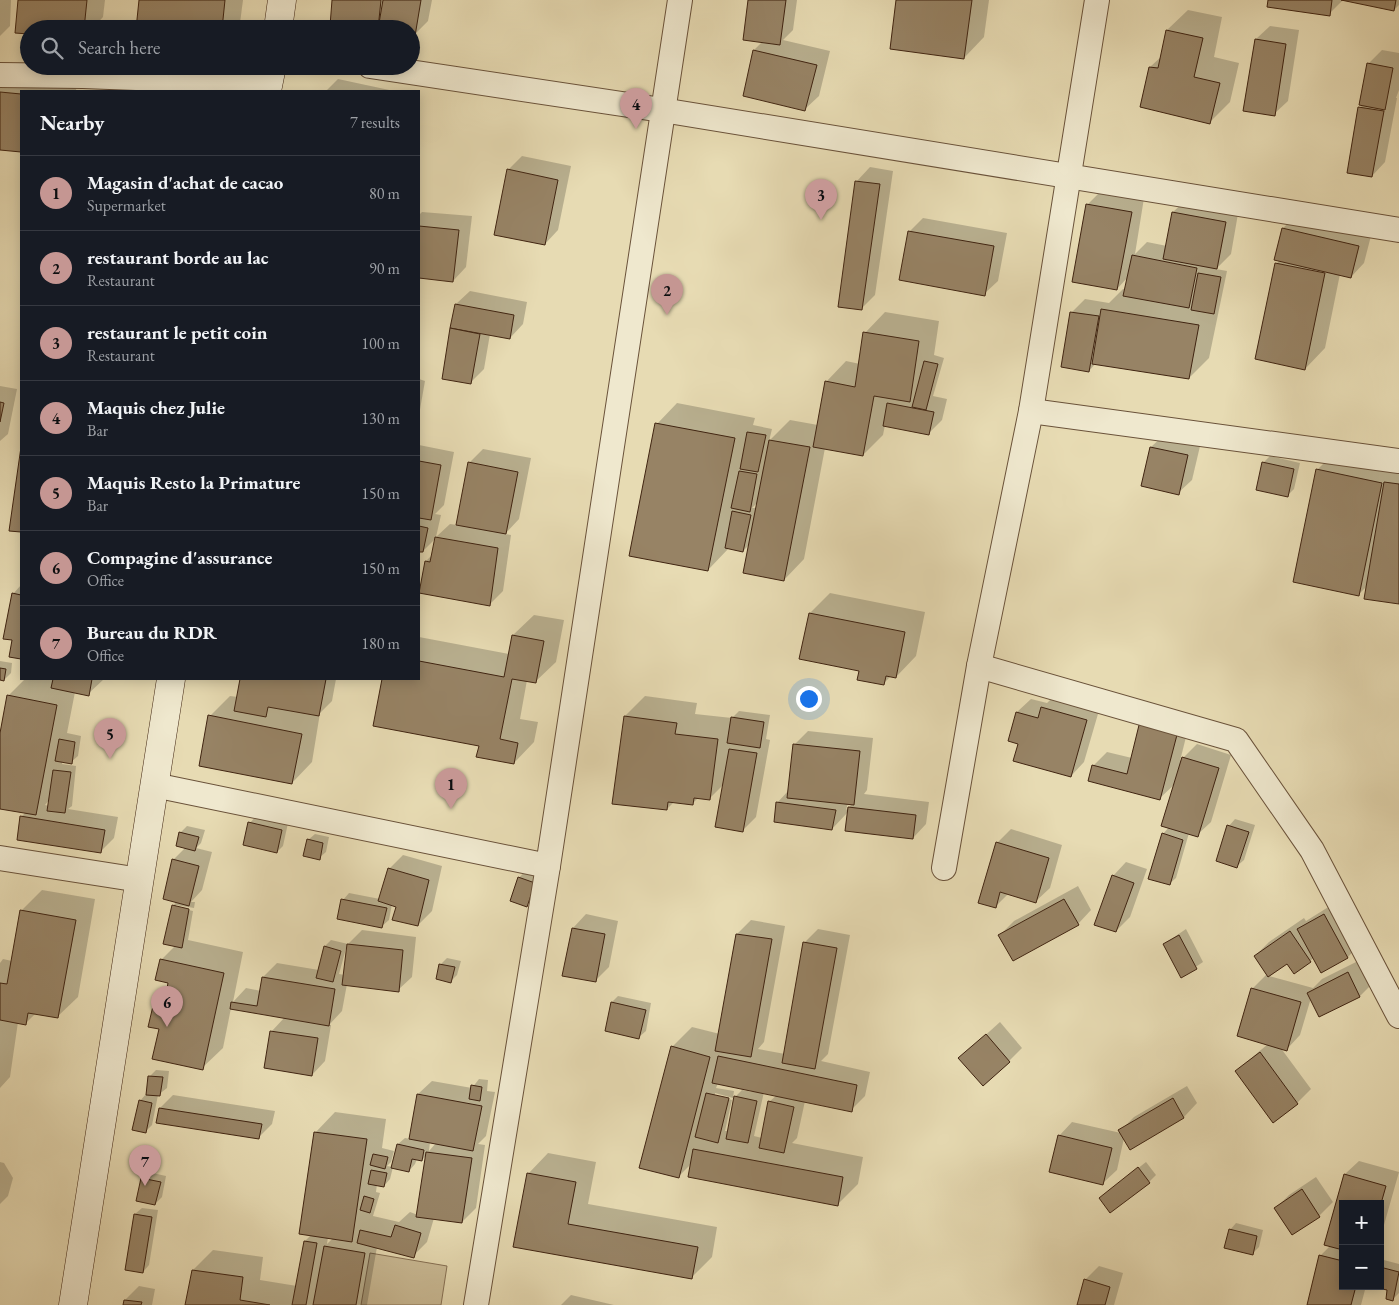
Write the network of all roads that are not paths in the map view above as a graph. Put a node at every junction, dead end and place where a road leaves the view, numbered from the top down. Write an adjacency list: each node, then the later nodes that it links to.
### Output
1 (282, 0): 4 (street)
2 (680, 0): 8 (street)
3 (1097, 0): 9 (street)
4 (279, 20)
5 (420, 74): 8 (street)
6 (0, 76): 7 (street)
7 (269, 80)
8 (662, 110): 9 (street); 17 (street)
9 (1070, 176): 10 (street); 11 (street)
10 (1399, 230)
11 (1031, 411): 12 (street); 13 (street)
12 (1399, 461)
13 (979, 666): 18 (street); 20 (street)
14 (171, 680): 15 (street)
15 (154, 785): 17 (street); 19 (street)
16 (0, 858): 19 (street)
17 (548, 866): 22 (street)
18 (944, 868)
19 (140, 880): 21 (street)
20 (1399, 1016)
21 (73, 1305)
22 (476, 1305)

